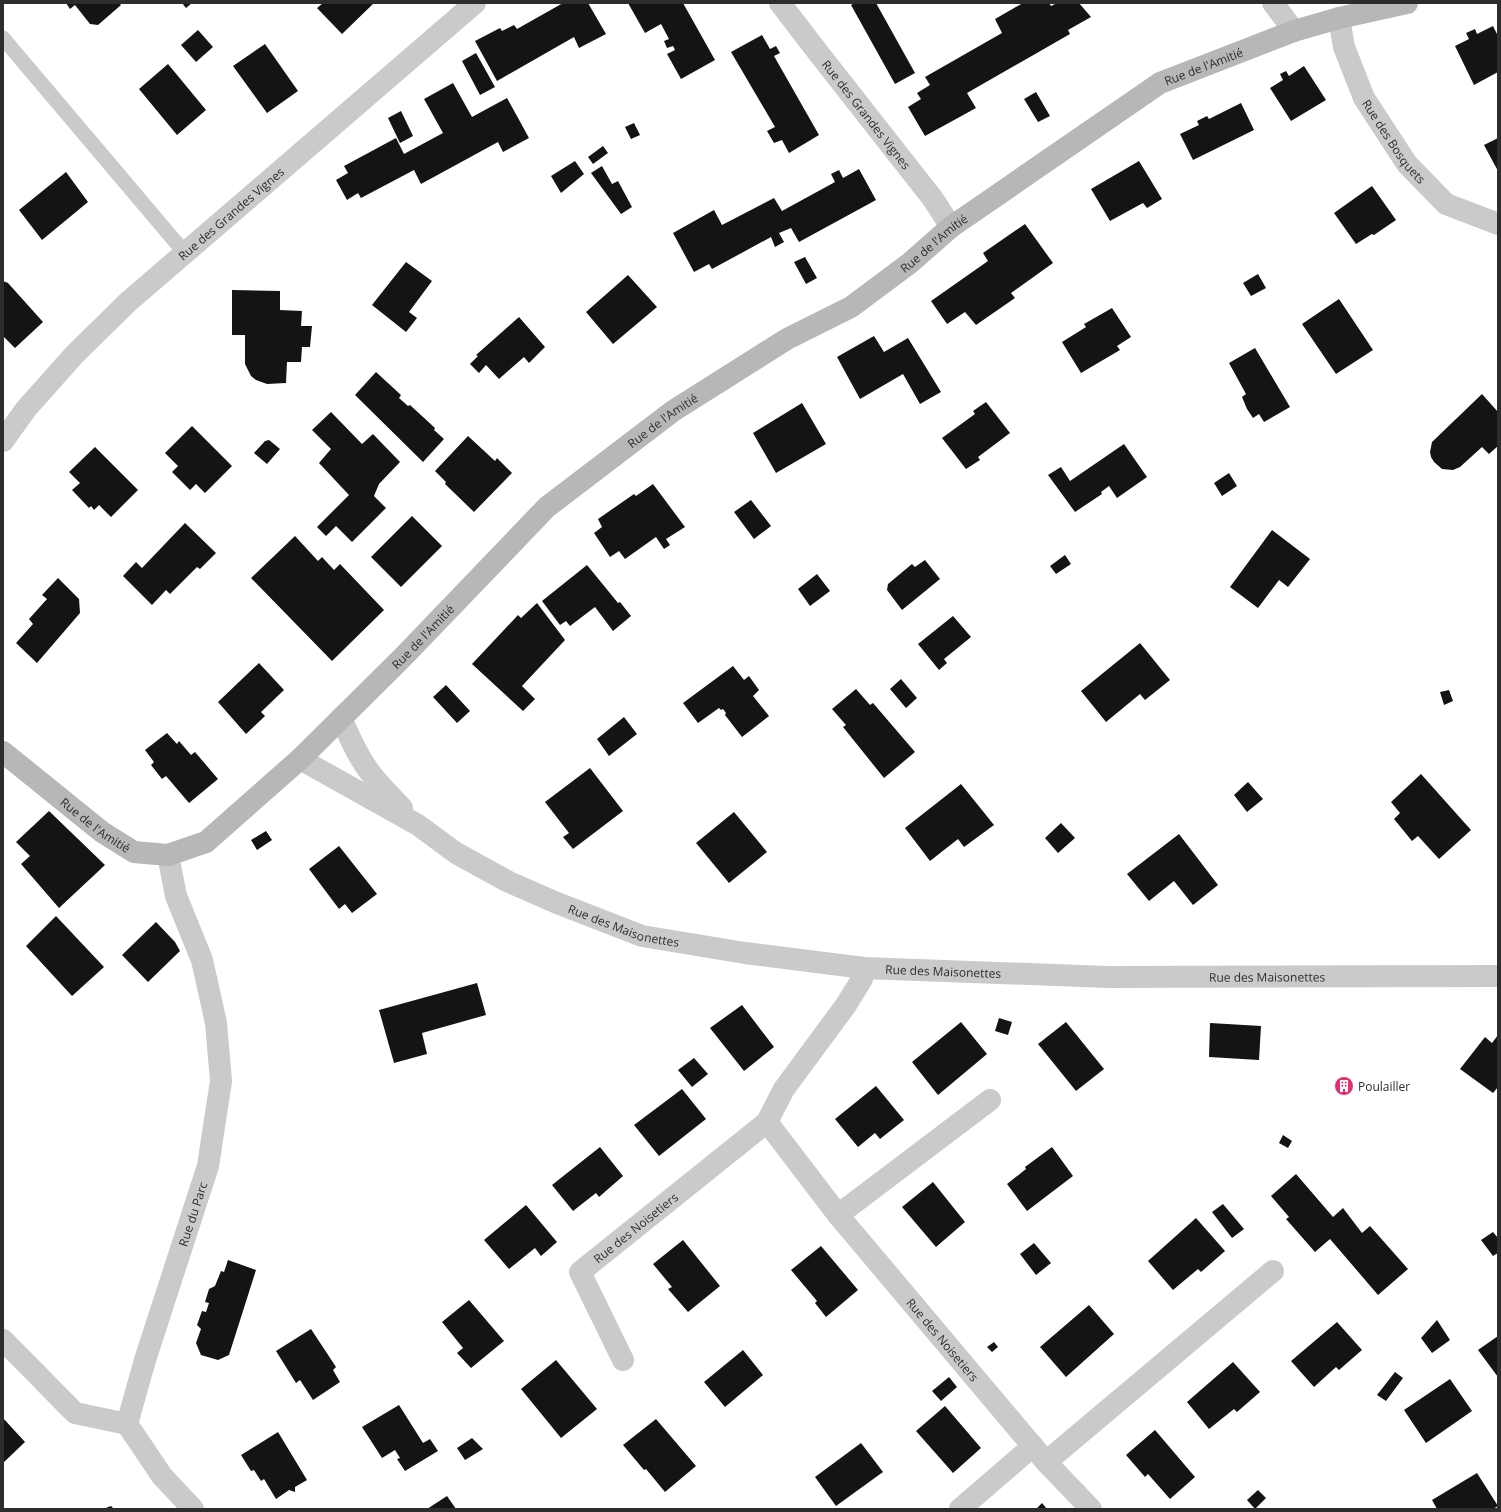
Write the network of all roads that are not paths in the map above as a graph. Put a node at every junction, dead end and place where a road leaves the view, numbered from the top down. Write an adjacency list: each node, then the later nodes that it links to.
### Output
1 (475, 3): 10 (street, Rue des Grandes Vignes)
2 (780, 3): 9 (street, Rue des Grandes Vignes)
3 (1273, 3): 6 (street)
4 (1407, 3): 5 (street, Rue de l'Amitié)
5 (1339, 18): 6 (street, Rue de l'Amitié); 8 (street, Rue des Bosquets)
6 (1294, 31): 9 (street, Rue de l'Amitié)
7 (3, 38): 10 (lane)
8 (1498, 224)
9 (951, 227): 12 (street, Rue de l'Amitié)
10 (185, 253): 11 (street, Rue des Grandes Vignes)
11 (3, 441)
12 (341, 718): 14 (street, Rue de l'Amitié); 15 (street, Rue des Maisonettes)
13 (3, 752): 16 (street, Rue de l'Amitié)
14 (300, 758): 15 (street, Rue des Maisonettes); 16 (street, Rue de l'Amitié)
15 (418, 825): 17 (street, Rue des Maisonettes)
16 (168, 855): 25 (street, Rue du Parc)
17 (864, 968): 18 (street, Rue des Maisonettes); 20 (street, Rue des Noisetiers)
18 (1498, 976)
19 (990, 1100): 21 (street)
20 (767, 1122): 21 (street, Rue des Noisetiers); 24 (street, Rue des Noisetiers)
21 (838, 1215): 26 (street, Rue des Noisetiers)
22 (1273, 1271): 26 (street)
23 (4, 1343): 25 (street)
24 (623, 1360)
25 (127, 1424): 27 (street)
26 (1040, 1454): 28 (street); 29 (street, Rue des Noisetiers)
27 (193, 1509)
28 (960, 1509)
29 (1091, 1509)

